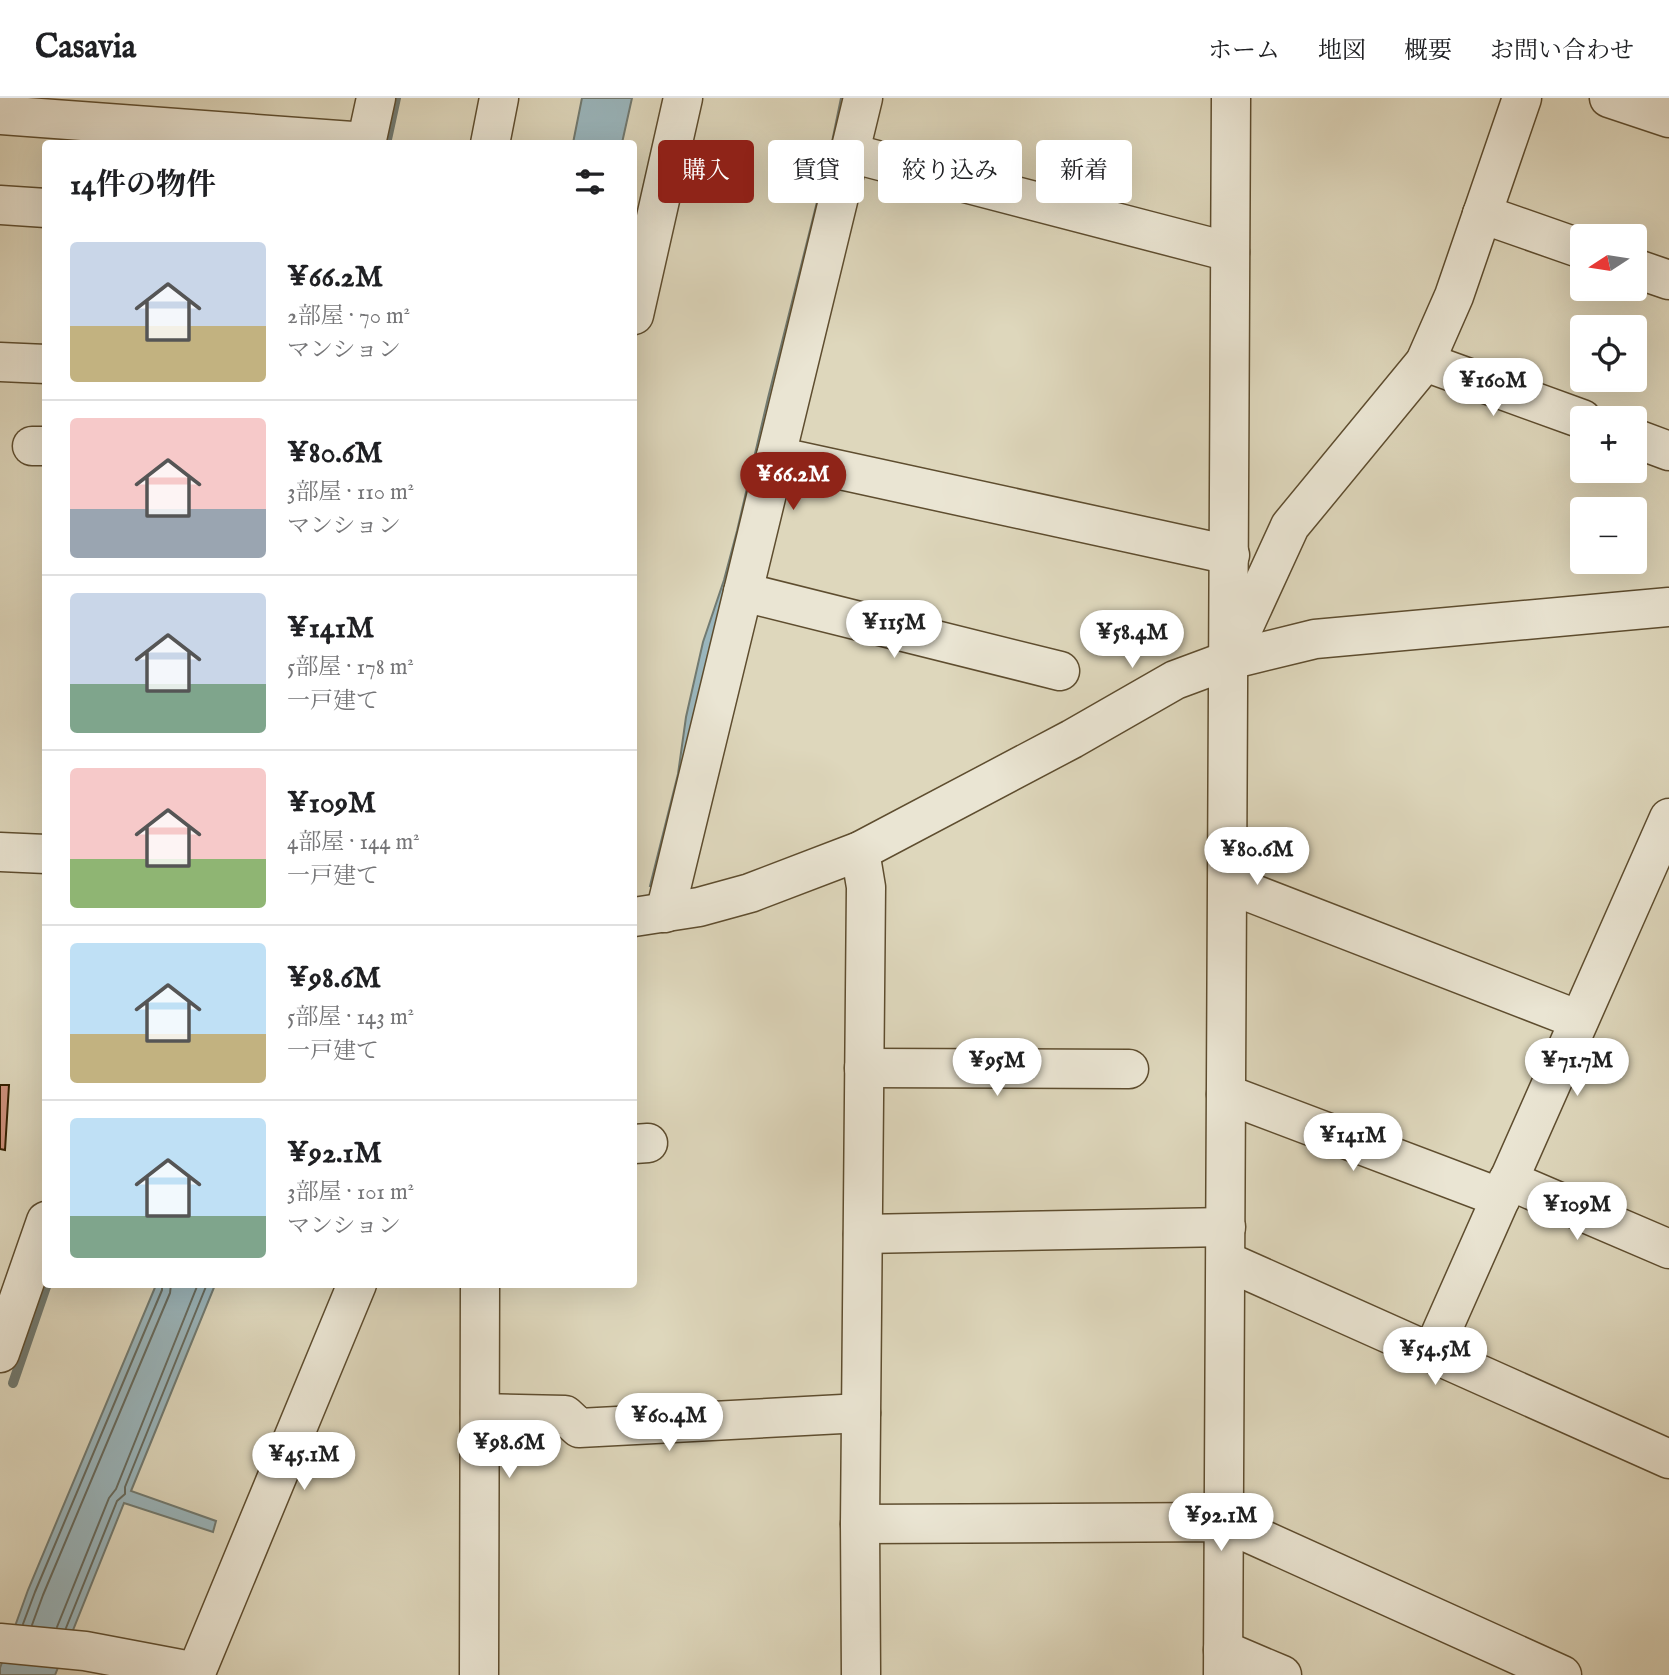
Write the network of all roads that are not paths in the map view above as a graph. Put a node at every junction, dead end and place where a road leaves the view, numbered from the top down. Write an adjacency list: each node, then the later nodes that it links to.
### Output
1 (376, 98): 11 (street)
2 (499, 98): 12 (street)
3 (684, 98): 23 (street)
4 (863, 98): 13 (street)
5 (1231, 98): 20 (street)
6 (1522, 98): 18 (street)
7 (1609, 98): 9 (street)
8 (0, 115): 10 (street)
9 (1669, 118)
10 (327, 140)
11 (367, 140)
12 (491, 140)
13 (852, 140)
14 (864, 157): 20 (street)
15 (837, 203): 30 (street)
16 (0, 205): 17 (street)
17 (42, 208)
18 (1482, 214): 19 (street); 25 (street)
19 (1570, 245)
20 (1230, 252): 31 (street)
21 (1647, 272): 22 (street)
22 (1669, 280)
23 (637, 302)
24 (0, 362): 26 (street)
25 (1425, 362): 27 (street); 34 (street)
26 (42, 364)
27 (1570, 415)
28 (1647, 443): 29 (street)
29 (1669, 451)
30 (776, 456): 31 (street); 32 (street)
31 (1230, 555): 34 (street)
32 (743, 592): 35 (street); 41 (street)
33 (1669, 607): 34 (street)
34 (1229, 660): 37 (street); 40 (street)
35 (1059, 671)
36 (1669, 818): 42 (street)
37 (860, 851): 41 (street); 43 (street)
38 (0, 852): 39 (street)
39 (42, 854)
40 (1228, 884): 42 (street); 45 (street)
41 (649, 915)
42 (1580, 1020): 46 (street)
43 (864, 1068): 44 (street); 48 (street)
44 (1129, 1069)
45 (1226, 1094): 46 (street); 49 (street)
46 (1505, 1189): 50 (street); 54 (street)
47 (42, 1232): 53 (street)
48 (863, 1234): 49 (street); 56 (street)
49 (1226, 1244): 54 (street); 58 (street)
50 (1669, 1249)
51 (355, 1288): 62 (street)
52 (480, 1288): 55 (street)
53 (0, 1353)
54 (1432, 1353): 57 (street)
55 (480, 1413): 56 (street); 63 (street)
56 (861, 1413): 59 (street)
57 (1669, 1459)
58 (1224, 1522): 59 (street); 61 (street); 66 (street)
59 (860, 1524): 64 (street)
60 (0, 1643): 62 (street)
61 (1223, 1662): 65 (street)
62 (196, 1674)
63 (479, 1675)
64 (861, 1675)
65 (1282, 1675)
66 (1562, 1675)

